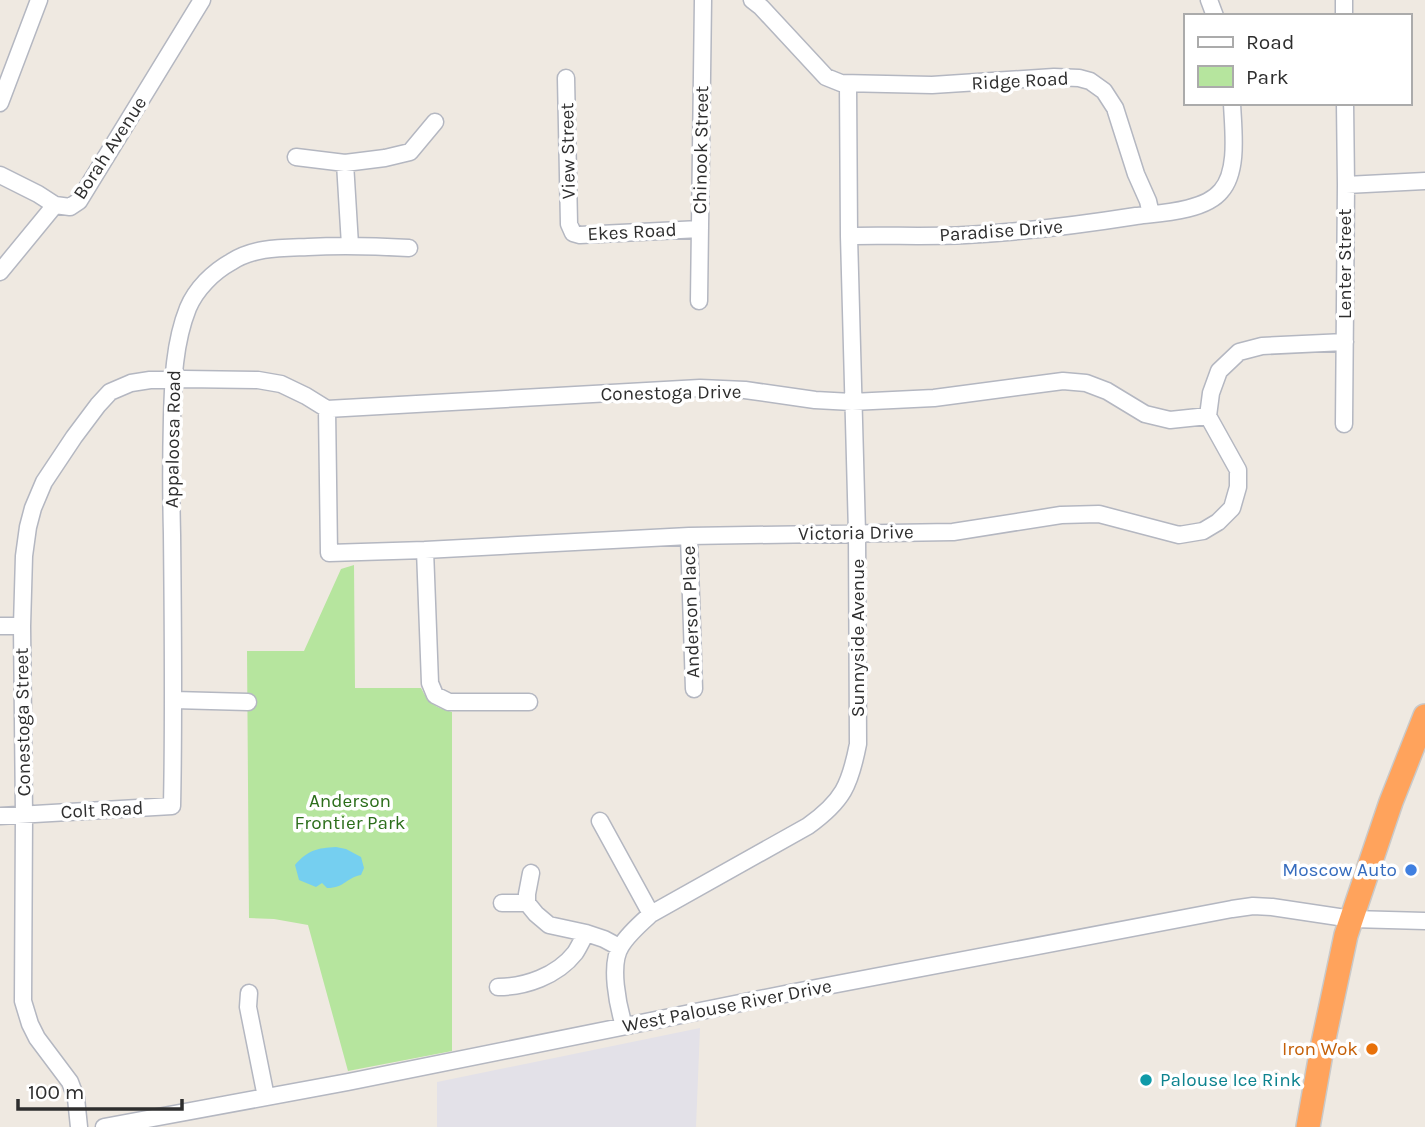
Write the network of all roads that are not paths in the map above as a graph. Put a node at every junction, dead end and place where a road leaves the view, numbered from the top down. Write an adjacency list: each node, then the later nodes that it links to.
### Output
1 (39, 0): 7 (street)
2 (202, 0): 16 (street, Borah Avenue)
3 (703, 0): 19 (street, Chinook Street)
4 (752, 0): 6 (street, Ridge Road)
5 (566, 78): 18 (street, View Street)
6 (848, 83): 17 (street, Ridge Road); 20 (street, Sunnyside Avenue)
7 (0, 103)
8 (1232, 105): 17 (street)
9 (1345, 105): 15 (street, Lenter Street)
10 (435, 122): 12 (street)
11 (296, 157): 12 (street)
12 (345, 163): 21 (street)
13 (0, 175): 16 (street)
14 (1425, 181): 15 (street)
15 (1346, 185): 25 (street, Lenter Street)
16 (55, 205): 23 (street, Borah Avenue)
17 (1151, 214): 20 (street, Paradise Drive)
18 (569, 225): 19 (street, Ekes Road)
19 (700, 229): 24 (street, Chinook Street)
20 (849, 236): 27 (street, Sunnyside Avenue)
21 (350, 245): 22 (street, Appaloosa Road); 26 (street, Appaloosa Road)
22 (409, 248)
23 (0, 272)
24 (699, 300)
25 (1345, 342): 29 (street); 30 (street, Lenter Street)
26 (173, 379): 28 (street); 35 (street, Conestoga Street); 37 (street, Appaloosa Road)
27 (852, 402): 28 (street, Conestoga Drive); 29 (street, Conestoga Drive); 31 (street, Sunnyside Avenue)
28 (327, 410): 33 (street, Victoria Drive)
29 (1208, 416): 31 (street, Victoria Drive)
30 (1344, 424)
31 (857, 533): 32 (street, Victoria Drive); 48 (street, Sunnyside Avenue)
32 (688, 536): 33 (street, Victoria Drive); 36 (street, Anderson Place)
33 (425, 550): 39 (street)
34 (0, 626): 35 (street)
35 (22, 626): 42 (street, Conestoga Street)
36 (694, 689)
37 (174, 700): 38 (street); 41 (street, Appaloosa Road)
38 (248, 702)
39 (528, 702)
40 (1425, 716): 49 (highway)
41 (173, 775): 42 (street, Colt Road)
42 (24, 814): 43 (street, Colt Road); 57 (street, Conestoga Street)
43 (0, 816)
44 (600, 821): 48 (street)
45 (531, 873): 46 (street)
46 (527, 902): 47 (street); 51 (street)
47 (502, 903)
48 (651, 914): 52 (street, Sunnyside Avenue)
49 (1352, 919): 50 (street, West Palouse River Drive); 55 (street, West Palouse River Drive); 59 (highway)
50 (1425, 921)
51 (586, 933): 52 (street); 53 (street)
52 (619, 947): 55 (street)
53 (498, 986)
54 (249, 993): 56 (street)
55 (624, 1026): 56 (street, West Palouse River Drive)
56 (266, 1097): 58 (street, West Palouse River Drive)
57 (79, 1127)
58 (104, 1127)
59 (1308, 1127)

